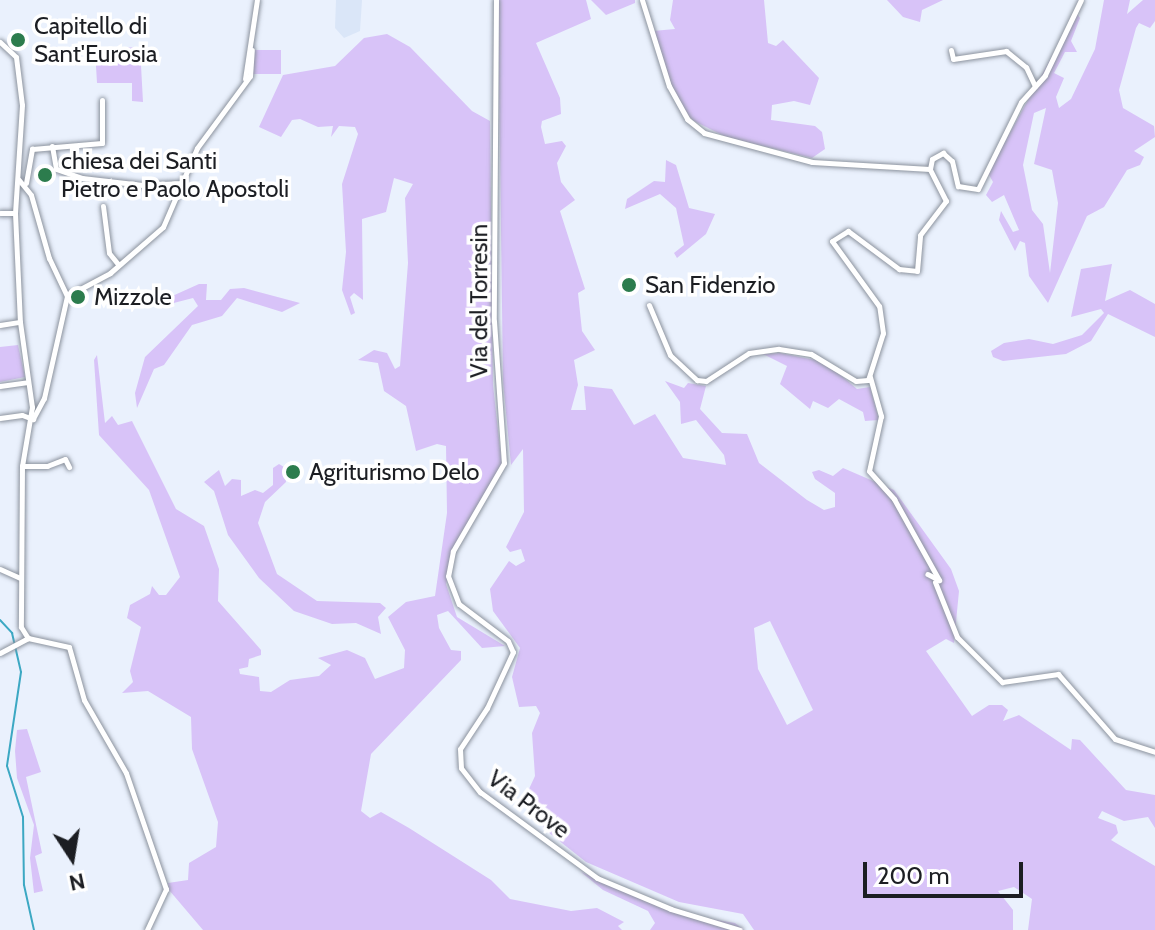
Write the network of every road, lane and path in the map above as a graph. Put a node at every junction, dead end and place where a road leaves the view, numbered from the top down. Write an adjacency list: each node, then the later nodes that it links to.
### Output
1 (257, 0): 8 (street)
2 (496, 0): 35 (street, Via del Torresin)
3 (642, 0): 12 (street)
4 (1081, 0): 9 (street)
5 (0, 42): 13 (street)
6 (252, 50): 8 (street)
7 (951, 50): 9 (street)
8 (245, 80): 15 (street)
9 (1035, 86): 12 (street)
10 (102, 100): 11 (street)
11 (52, 146): 14 (street); 15 (street)
12 (930, 169): 24 (street)
13 (19, 180): 14 (street); 18 (street)
14 (26, 183): 20 (street)
15 (182, 183): 19 (street)
16 (103, 206): 19 (street)
17 (0, 213): 18 (street)
18 (15, 213): 22 (street)
19 (118, 264): 20 (street)
20 (67, 296): 28 (street)
21 (649, 305): 24 (street)
22 (20, 322): 23 (street); 25 (street)
23 (0, 325)
24 (869, 376): 34 (street)
25 (28, 382): 26 (street); 28 (street)
26 (0, 386)
27 (0, 418): 28 (street)
28 (33, 419): 29 (street)
29 (22, 466): 30 (street); 33 (street)
30 (69, 467)
31 (0, 569): 33 (street)
32 (927, 574): 34 (street)
33 (20, 578): 36 (street)
34 (935, 582): 38 (street)
35 (449, 587): 40 (street, Via Prove)
36 (26, 639): 37 (street); 39 (street)
37 (0, 653)
38 (1155, 752)
39 (147, 930)
40 (740, 930)

